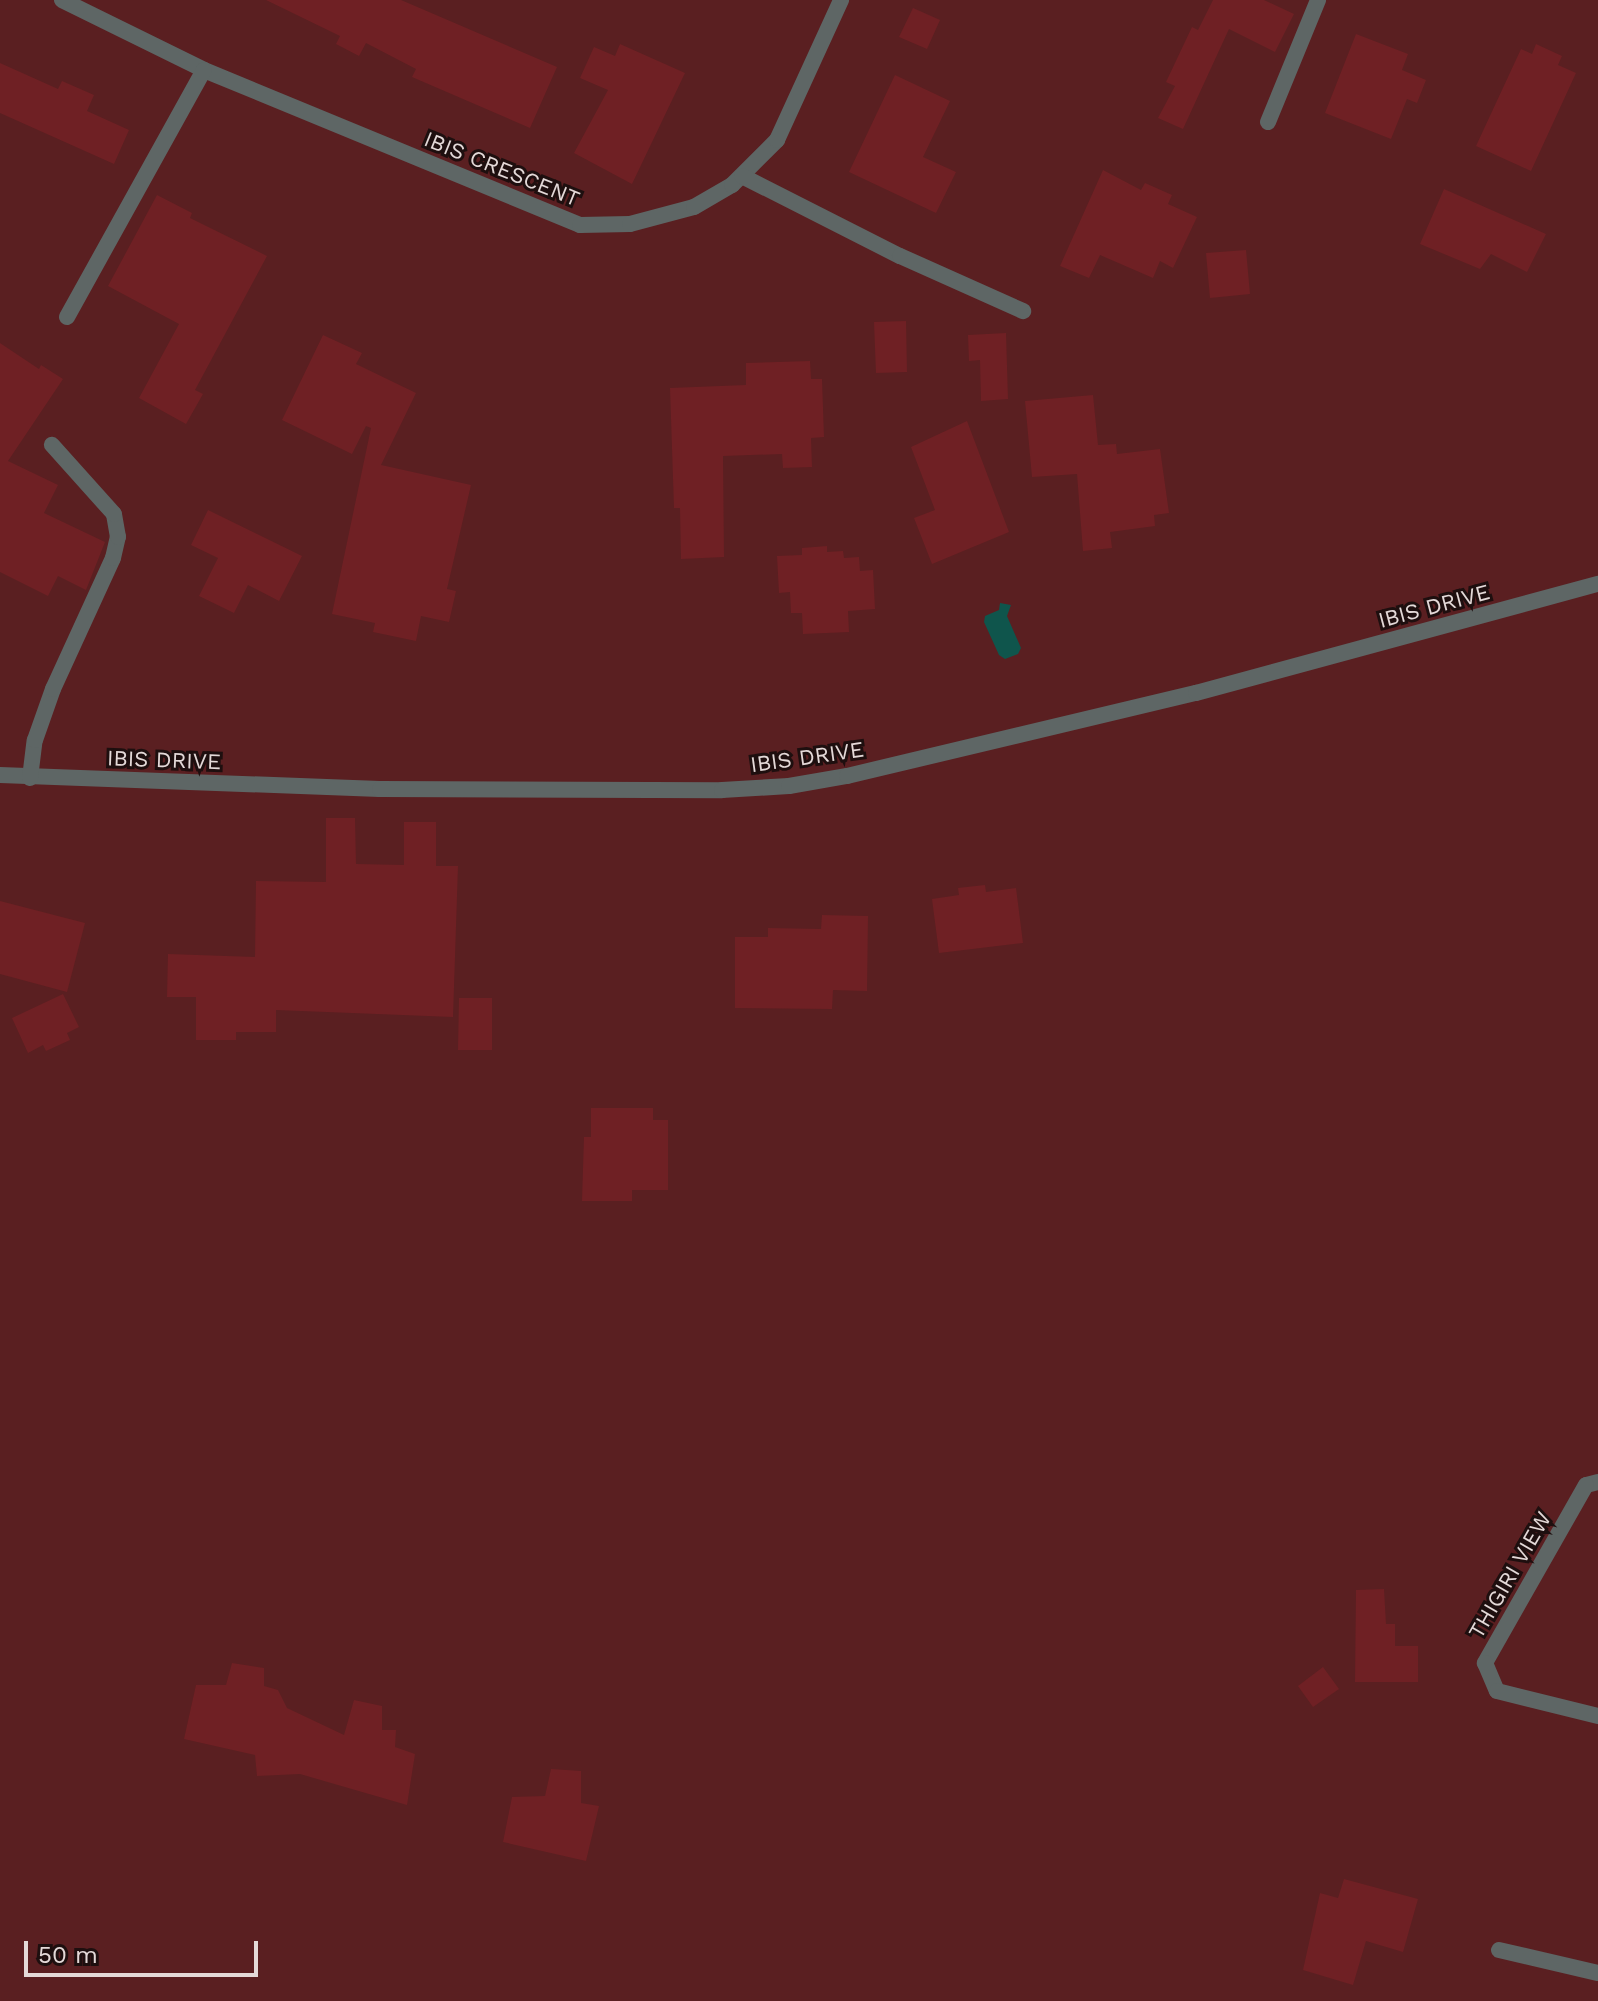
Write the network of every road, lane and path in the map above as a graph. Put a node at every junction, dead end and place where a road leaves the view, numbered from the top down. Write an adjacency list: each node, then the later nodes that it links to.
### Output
1 (62, 0): 4 (street, IBIS CRESCENT)
2 (841, 0): 6 (street, IBIS CRESCENT)
3 (1318, 0): 5 (street)
4 (204, 70): 6 (street, IBIS CRESCENT); 8 (street)
5 (1268, 122)
6 (742, 176): 7 (street)
7 (1023, 311)
8 (67, 317)
9 (52, 445): 12 (street)
10 (1598, 584): 12 (street, IBIS DRIVE)
11 (0, 775): 12 (street, IBIS DRIVE)
12 (30, 778)
13 (1598, 1482): 14 (street, THIGIRI VIEW)
14 (1598, 1716)
15 (1499, 1950): 16 (street)
16 (1598, 1973)

